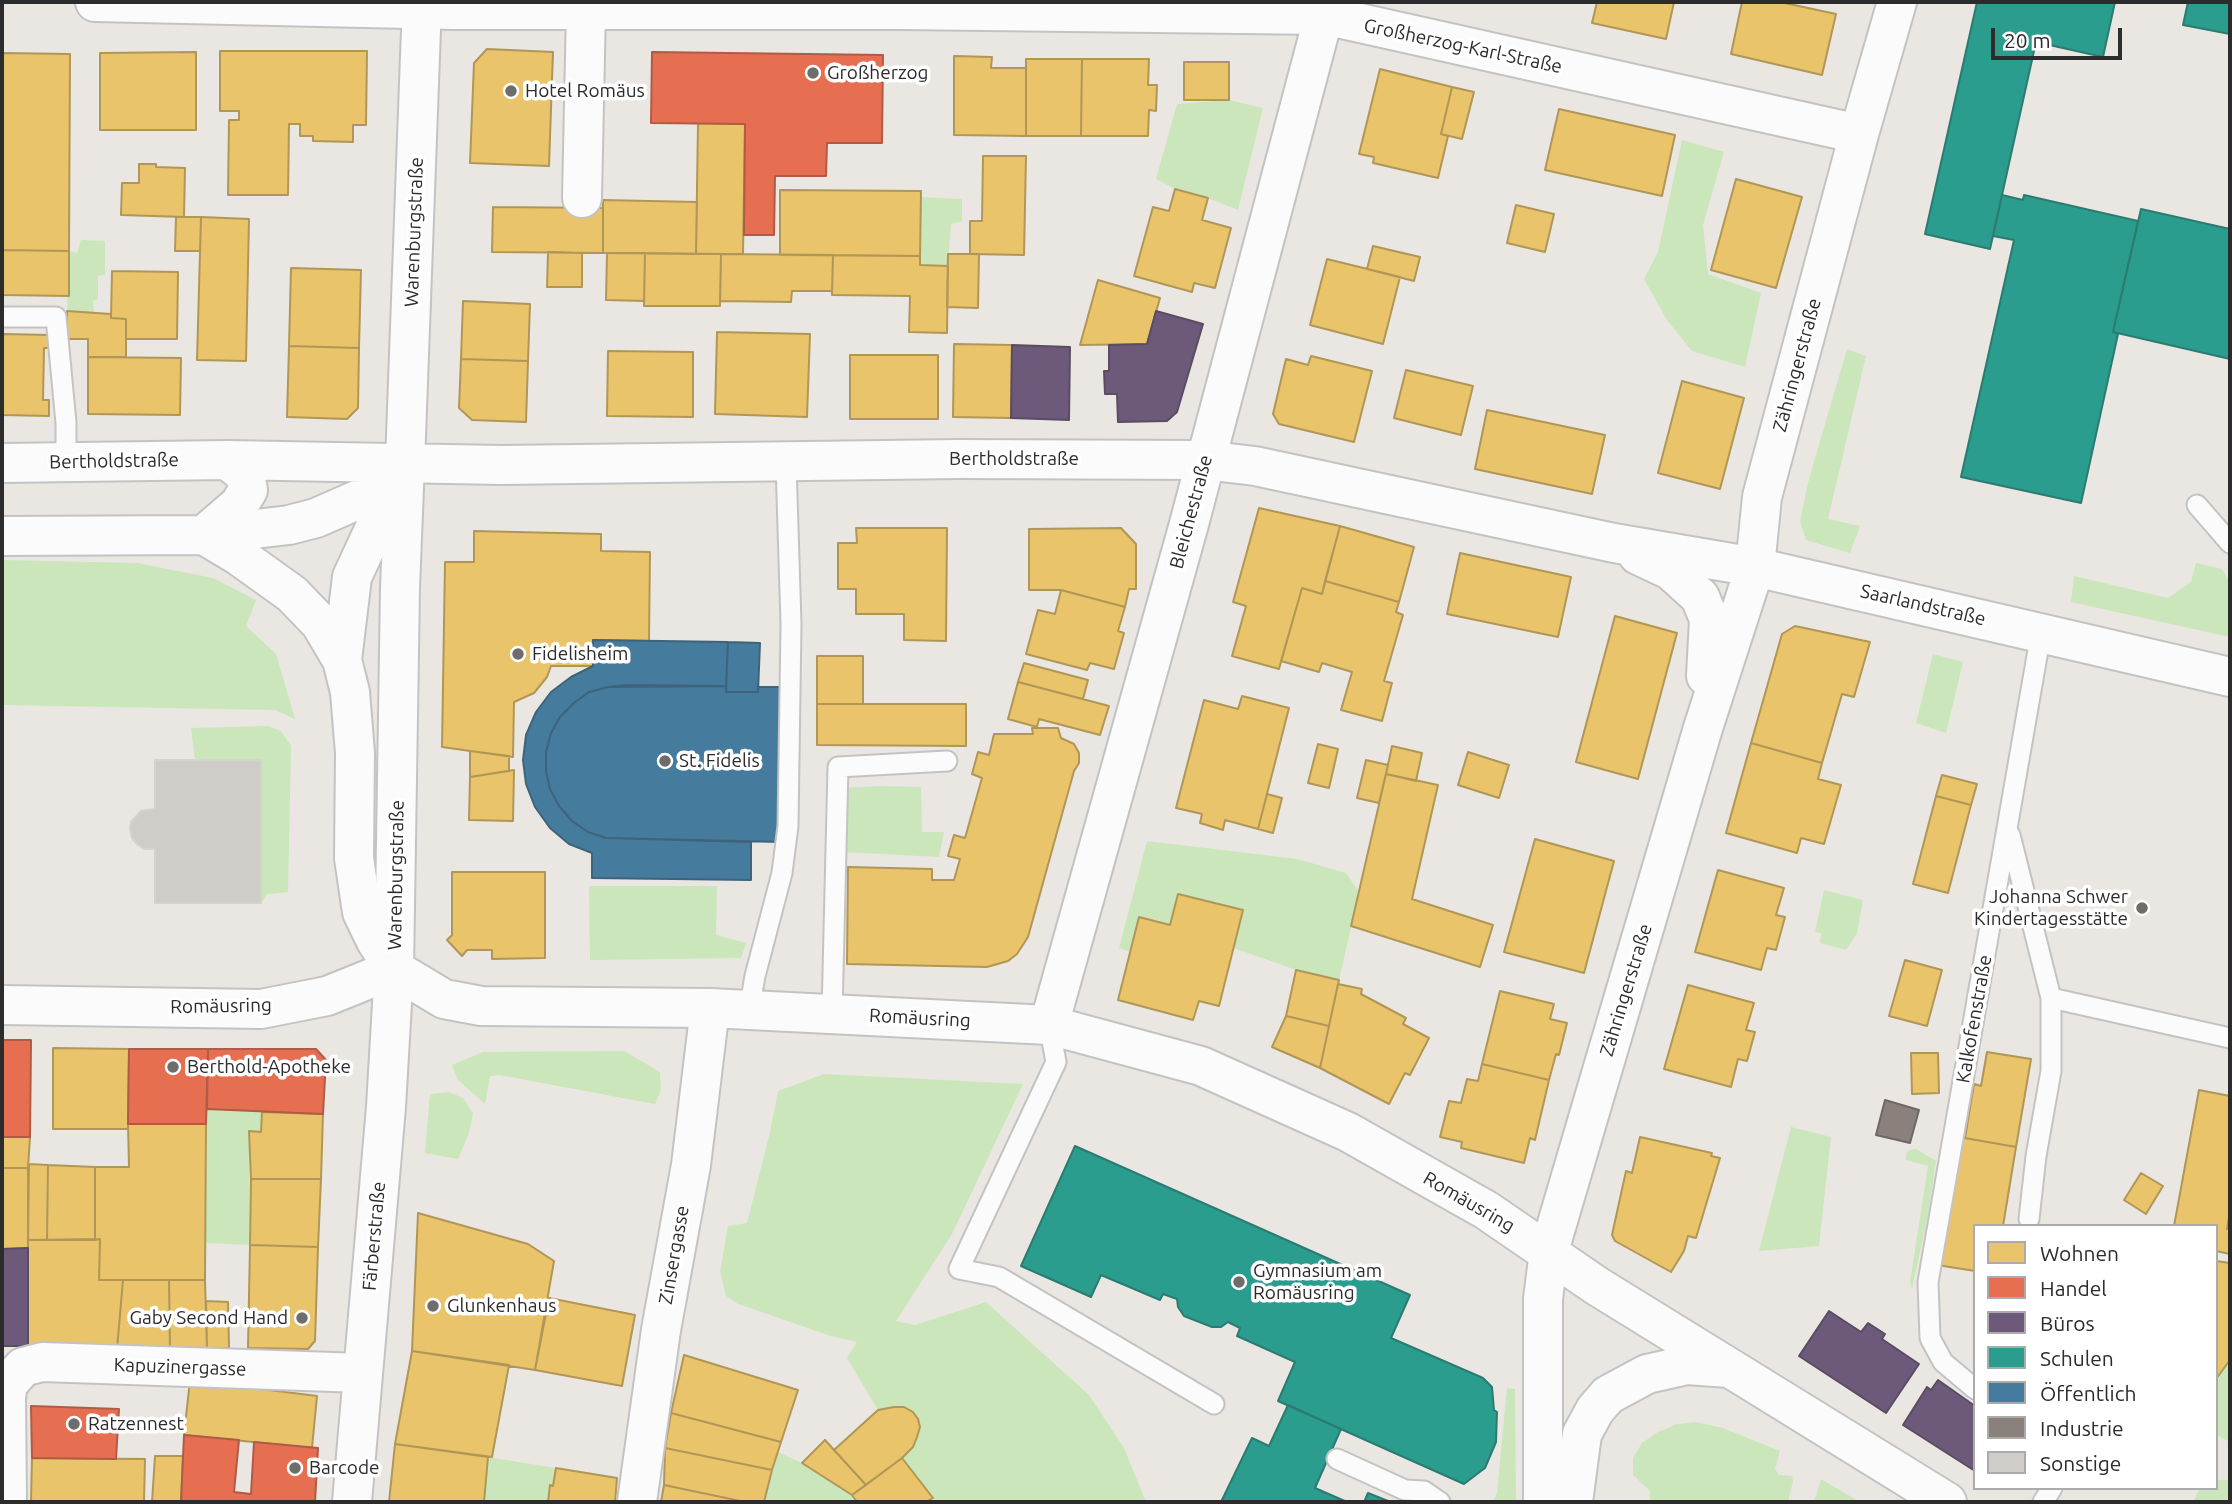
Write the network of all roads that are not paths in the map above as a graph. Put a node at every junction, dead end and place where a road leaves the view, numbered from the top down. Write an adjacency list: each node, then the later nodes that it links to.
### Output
1 (95, 2): 3 (street, Großherzog-Karl-Straße)
2 (1897, 2): 7 (street, Zähringerstraße)
3 (422, 5): 5 (street, Großherzog-Karl-Straße); 14 (street, Warenburgstraße)
4 (899, 6): 5 (street, Großherzog-Karl-Straße); 6 (street, Großherzog-Karl-Straße)
5 (586, 9): 8 (street)
6 (1329, 9): 7 (street, Großherzog-Karl-Straße); 11 (street, Bleichestraße)
7 (1859, 134): 21 (street, Zähringerstraße)
8 (582, 198)
9 (2, 317): 12 (lane)
10 (227, 460): 12 (street, Bertholdstraße); 14 (street, Bertholdstraße); 17 (street)
11 (1205, 460): 15 (street, Bertholdstraße); 19 (street, Bertholdstraße); 34 (street, Bleichestraße)
12 (66, 461): 13 (street, Bertholdstraße)
13 (2, 463)
14 (405, 463): 15 (street, Bertholdstraße); 17 (street); 23 (street, Warenburgstraße); 28 (street, Warenburgstraße)
15 (786, 463): 32 (lane)
16 (2197, 505): 20 (lane)
17 (205, 535): 18 (street); 23 (street, Warenburgstraße)
18 (2, 536)
19 (1614, 543): 21 (street, Saarlandstraße); 25 (street, Zähringerstraße)
20 (2230, 543)
21 (1755, 567): 22 (street, Saarlandstraße); 25 (street, Zähringerstraße)
22 (2041, 633): 24 (street, Saarlandstraße); 27 (lane, Kalkofenstraße)
23 (342, 660): 28 (street, Warenburgstraße)
24 (2230, 677)
25 (1703, 728): 37 (street, Zähringerstraße)
26 (947, 761): 33 (lane)
27 (2007, 825): 29 (lane); 41 (lane, Kalkofenstraße)
28 (394, 969): 30 (street, Romäusring); 31 (street, Romäusring); 40 (street, Färberstraße)
29 (2051, 998): 35 (lane); 36 (lane)
30 (2, 1005)
31 (710, 1009): 32 (street, Romäusring); 46 (street, Zinsergasse)
32 (749, 1011): 33 (street, Romäusring)
33 (832, 1014): 34 (street, Romäusring)
34 (1049, 1025): 37 (street, Romäusring); 42 (lane)
35 (2230, 1038)
36 (2029, 1219)
37 (1549, 1251): 38 (street); 48 (street)
38 (1731, 1368): 49 (street); 50 (street)
39 (8, 1371): 40 (street, Kapuzinergasse); 44 (street)
40 (362, 1373): 45 (street, Färberstraße)
41 (1973, 1387)
42 (1214, 1404)
43 (1337, 1459): 47 (lane)
44 (7, 1502)
45 (352, 1502)
46 (637, 1502)
47 (1440, 1502)
48 (1543, 1502)
49 (1573, 1502)
50 (1947, 1502)

